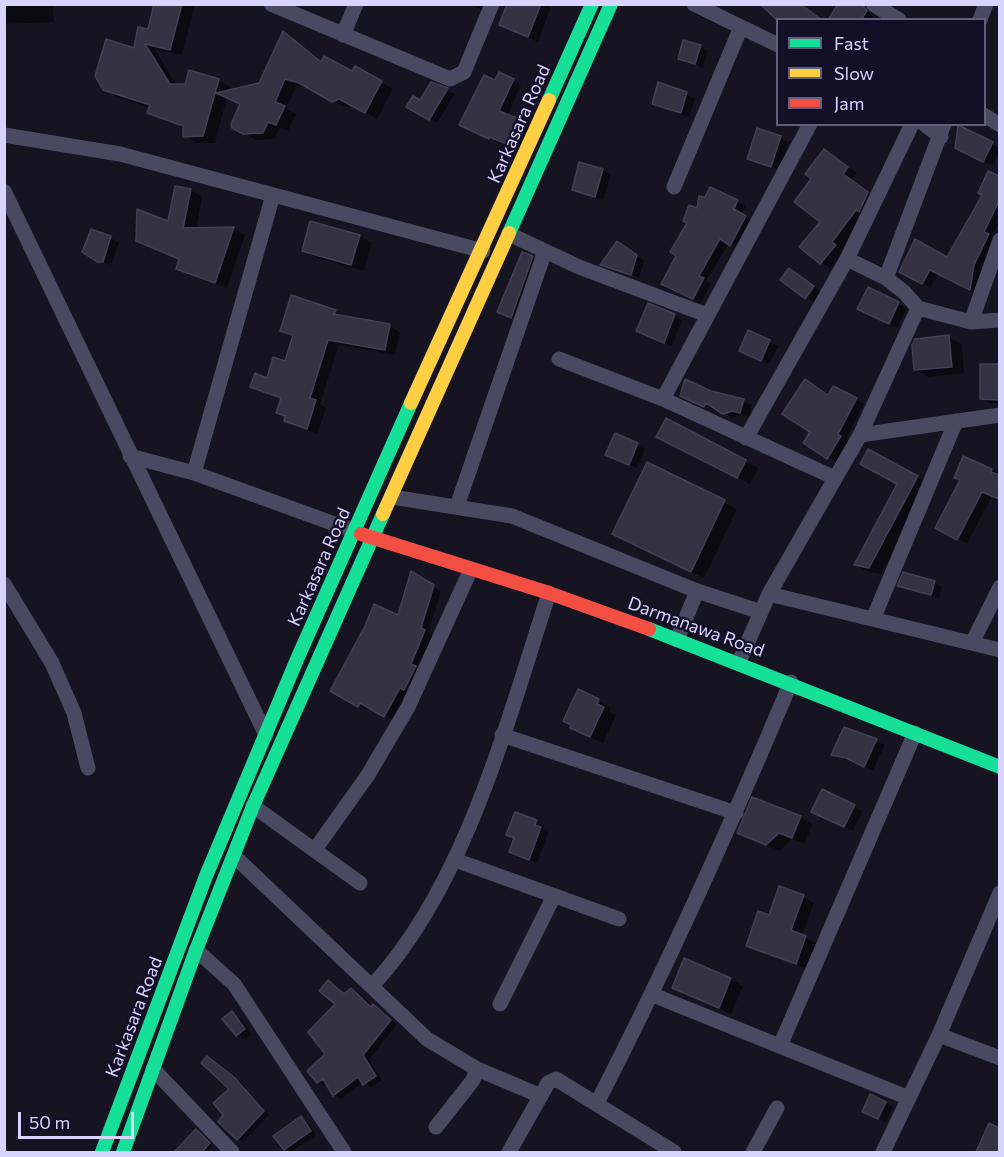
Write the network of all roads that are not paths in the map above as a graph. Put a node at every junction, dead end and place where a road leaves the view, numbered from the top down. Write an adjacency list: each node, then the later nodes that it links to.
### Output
1 (271, 4): 10 (street)
2 (357, 4): 10 (street)
3 (492, 4): 10 (street)
4 (592, 4): 23 (main road, Karkasara Road)
5 (694, 4): 9 (street)
6 (873, 4): 8 (street)
7 (608, 6): 21 (main road, Karkasara Road)
8 (896, 18)
9 (741, 27): 11 (street); 18 (street)
10 (343, 35)
11 (776, 44)
12 (986, 116): 13 (street)
13 (999, 125)
14 (809, 126): 28 (street)
15 (911, 126): 25 (street)
16 (942, 131): 26 (street)
17 (4, 135): 20 (street)
18 (674, 187)
19 (4, 191): 37 (street)
20 (273, 195): 23 (street); 38 (street)
21 (509, 234): 24 (street); 40 (main road, Karkasara Road)
22 (999, 240): 30 (street)
23 (483, 251): 42 (main road, Karkasara Road)
24 (545, 251): 28 (street); 41 (street)
25 (847, 259): 26 (street); 36 (street)
26 (886, 278): 27 (street)
27 (918, 308): 30 (street); 35 (street)
28 (707, 315): 32 (street)
29 (999, 320): 30 (street)
30 (971, 322)
31 (559, 359): 32 (street)
32 (663, 399): 36 (street)
33 (999, 415): 34 (street)
34 (956, 422): 35 (street); 51 (street)
35 (860, 435): 39 (street)
36 (746, 438): 39 (street)
37 (130, 456): 38 (street); 58 (street)
38 (194, 473): 42 (street)
39 (835, 478): 49 (street)
40 (392, 497): 41 (street); 43 (main road, Karkasara Road)
41 (457, 506): 47 (street)
42 (354, 531): 43 (main road, Darmanawa Road); 58 (main road, Karkasara Road)
43 (374, 538): 44 (main road, Darmanawa Road); 62 (main road, Karkasara Road)
44 (471, 569): 48 (main road, Darmanawa Road); 64 (street)
45 (4, 585): 61 (street)
46 (999, 587): 53 (street)
47 (697, 591): 50 (street); 52 (street)
48 (549, 593): 52 (main road, Darmanawa Road); 59 (street)
49 (769, 594): 50 (street); 51 (street)
50 (761, 612): 55 (street)
51 (873, 619): 53 (street)
52 (677, 640): 55 (main road, Darmanawa Road)
53 (972, 643): 54 (street)
54 (999, 650)
55 (739, 662): 56 (main road, Darmanawa Road)
56 (791, 682): 57 (main road, Darmanawa Road); 63 (street)
57 (915, 733): 60 (main road, Darmanawa Road); 77 (street)
58 (266, 735): 86 (main road, Karkasara Road)
59 (502, 735): 63 (street); 66 (street)
60 (999, 767)
61 (88, 768)
62 (253, 806): 64 (street); 65 (main road, Karkasara Road)
63 (736, 813): 74 (street)
64 (316, 848): 67 (street)
65 (234, 856): 72 (main road, Karkasara Road); 73 (street)
66 (455, 861): 69 (street); 73 (street)
67 (360, 883)
68 (999, 893): 70 (street)
69 (554, 896): 71 (street); 75 (street)
70 (996, 912): 76 (street)
71 (619, 919)
72 (196, 950): 79 (main road, Karkasara Road); 89 (street)
73 (374, 986): 80 (street)
74 (653, 996): 77 (street); 83 (street)
75 (500, 1004)
76 (939, 1035): 78 (street); 82 (street)
77 (780, 1046): 82 (street)
78 (999, 1058)
79 (153, 1069): 87 (main road, Karkasara Road); 88 (street)
80 (477, 1069): 81 (street); 85 (street)
81 (541, 1096): 83 (street); 90 (street)
82 (909, 1098): 93 (street)
83 (597, 1103): 91 (street)
84 (777, 1108): 92 (street)
85 (436, 1127)
86 (102, 1152)
87 (123, 1152)
88 (232, 1152)
89 (344, 1152)
90 (510, 1152)
91 (674, 1152)
92 (753, 1152)
93 (883, 1152)

